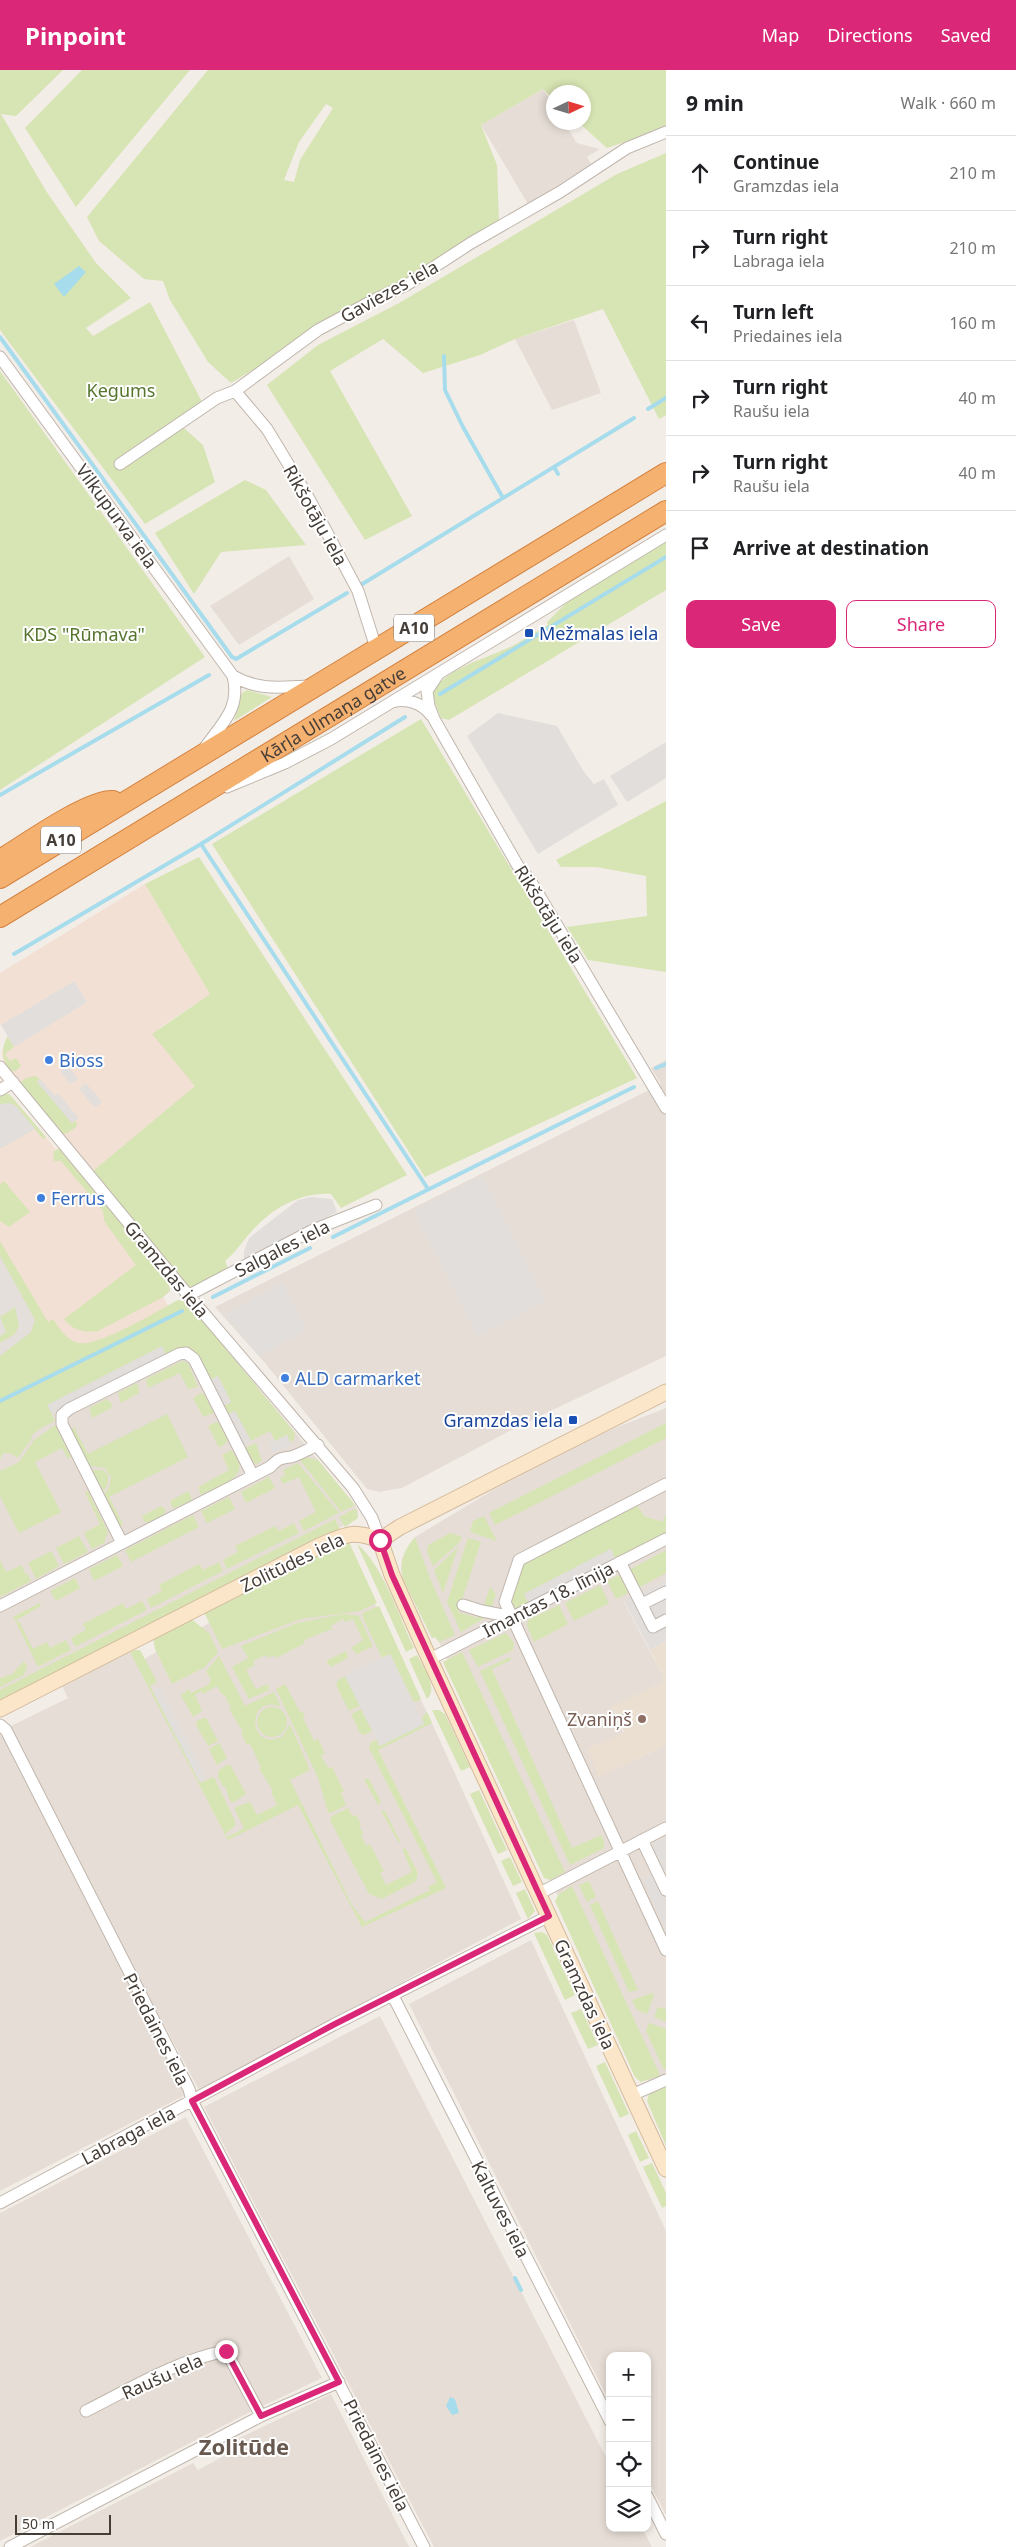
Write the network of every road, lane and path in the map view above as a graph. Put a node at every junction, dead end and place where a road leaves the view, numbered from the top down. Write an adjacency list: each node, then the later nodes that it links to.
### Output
1 (666, 132): 3 (street, Gaviezes iela)
2 (0, 357): 10 (street, Vilkupurva iela)
3 (235, 391): 4 (street, Gaviezes iela); 8 (street, Rikšotāju iela)
4 (120, 464)
5 (666, 473): 8 (highway, Kārļa Ulmaņa gatve / A10)
6 (666, 512): 15 (highway, Kārļa Ulmaņa gatve / A10)
7 (666, 535): 9 (street)
8 (378, 650): 11 (highway, Kārļa Ulmaņa gatve / A10)
9 (443, 670): 12 (street); 13 (street)
10 (234, 676): 11 (street); 14 (street)
11 (318, 686): 14 (highway, Kārļa Ulmaņa gatve / A10)
12 (388, 704): 13 (street); 15 (street)
13 (434, 719): 25 (street, Rikšotāju iela)
14 (197, 759): 16 (highway, Kārļa Ulmaņa gatve / A10)
15 (192, 800): 19 (highway, Kārļa Ulmaņa gatve / A10)
16 (122, 802): 17 (highway); 18 (highway, Kārļa Ulmaņa gatve / A10)
17 (0, 860)
18 (0, 878)
19 (31, 898): 20 (highway, Kārļa Ulmaņa gatve / A10); 21 (highway)
20 (0, 917)
21 (0, 933)
22 (0, 1067): 23 (street, Gramzdas iela)
23 (13, 1082): 24 (street); 27 (street, Gramzdas iela)
24 (0, 1090)
25 (666, 1108)
26 (376, 1205): 27 (street, Salgales iela)
27 (189, 1295): 29 (street, Gramzdas iela)
28 (666, 1392): 33 (street)
29 (318, 1445): 30 (street); 33 (street, Gramzdas iela)
30 (253, 1476): 34 (street); 34 (street)
31 (666, 1484): 40 (street)
32 (666, 1539): 35 (street, Imantas 18. līnija)
33 (380, 1540): 42 (street, Gramzdas iela); 43 (street, Zolitūdes iela)
34 (122, 1543): 39 (street)
35 (620, 1562): 37 (street); 40 (street, Imantas 18. līnija)
36 (666, 1592): 37 (street)
37 (642, 1604): 41 (street)
38 (463, 1605): 40 (street, Imantas 18. līnija)
39 (0, 1606)
40 (513, 1617): 42 (street, Imantas 18. līnija); 47 (street)
41 (666, 1620)
42 (430, 1659): 49 (street, Gramzdas iela)
43 (0, 1709)
44 (0, 1725): 55 (street, Priedaines iela)
45 (666, 1828): 46 (street)
46 (642, 1840): 47 (street); 48 (street)
47 (622, 1851): 49 (street); 51 (street)
48 (666, 1890)
49 (538, 1894): 50 (street, Gramzdas iela)
50 (549, 1916): 52 (street, Labraga iela); 54 (street, Gramzdas iela)
51 (666, 1950)
52 (393, 1996): 55 (street, Labraga iela); 60 (street, Kaltuves iela)
53 (666, 2080): 54 (street)
54 (632, 2095): 56 (street, Gramzdas iela)
55 (192, 2101): 57 (street, Labraga iela); 58 (street, Priedaines iela)
56 (666, 2169)
57 (0, 2203)
58 (339, 2382): 61 (street); 65 (street, Priedaines iela)
59 (86, 2411): 61 (street, Raušu iela)
60 (606, 2413)
61 (261, 2416): 64 (street)
62 (651, 2504): 63 (street)
63 (666, 2534)
64 (10, 2547)
65 (424, 2547)

